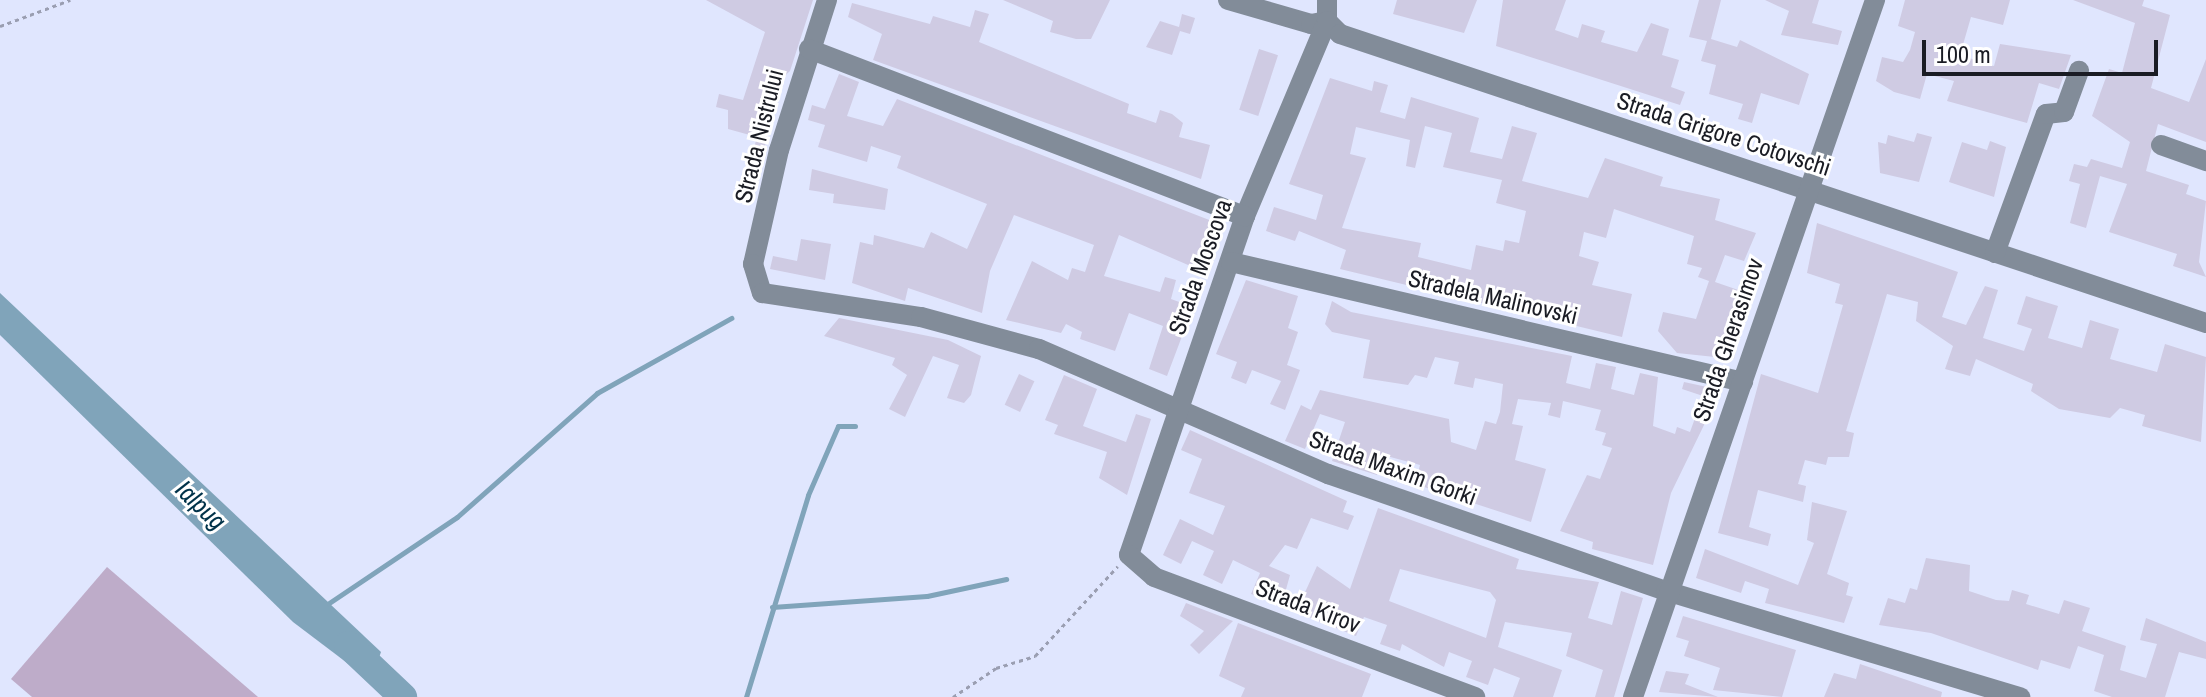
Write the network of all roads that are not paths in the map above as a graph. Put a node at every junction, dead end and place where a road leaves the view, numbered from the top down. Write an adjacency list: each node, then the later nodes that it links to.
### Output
1 (827, 0): 5 (street, Strada Nistrului)
2 (1228, 0): 4 (street, Strada Grigore Cotovschi)
3 (1875, 0): 9 (street, Strada Gherasimov)
4 (1327, 10): 9 (street, Strada Grigore Cotovschi); 10 (street, Strada Moscova)
5 (809, 49): 10 (street); 13 (street, Strada Nistrului)
6 (2079, 71): 11 (street)
7 (2161, 145): 8 (street)
8 (2206, 161)
9 (1806, 189): 11 (street, Strada Grigore Cotovschi); 15 (street, Strada Gherasimov)
10 (1245, 216): 12 (street, Strada Moscova)
11 (1995, 253): 14 (street, Strada Grigore Cotovschi)
12 (1231, 262): 15 (street, Stradela Malinovski); 16 (street, Strada Moscova)
13 (754, 287): 16 (street, Strada Maxim Gorki)
14 (2206, 323)
15 (1743, 382): 18 (street, Strada Gherasimov)
16 (1176, 404): 17 (street, Strada Moscova); 18 (street, Strada Maxim Gorki)
17 (1129, 555): 19 (street, Strada Kirov)
18 (1666, 591): 20 (street, Strada Gherasimov); 21 (street, Strada Maxim Gorki)
19 (1475, 697)
20 (1633, 697)
21 (2020, 697)

